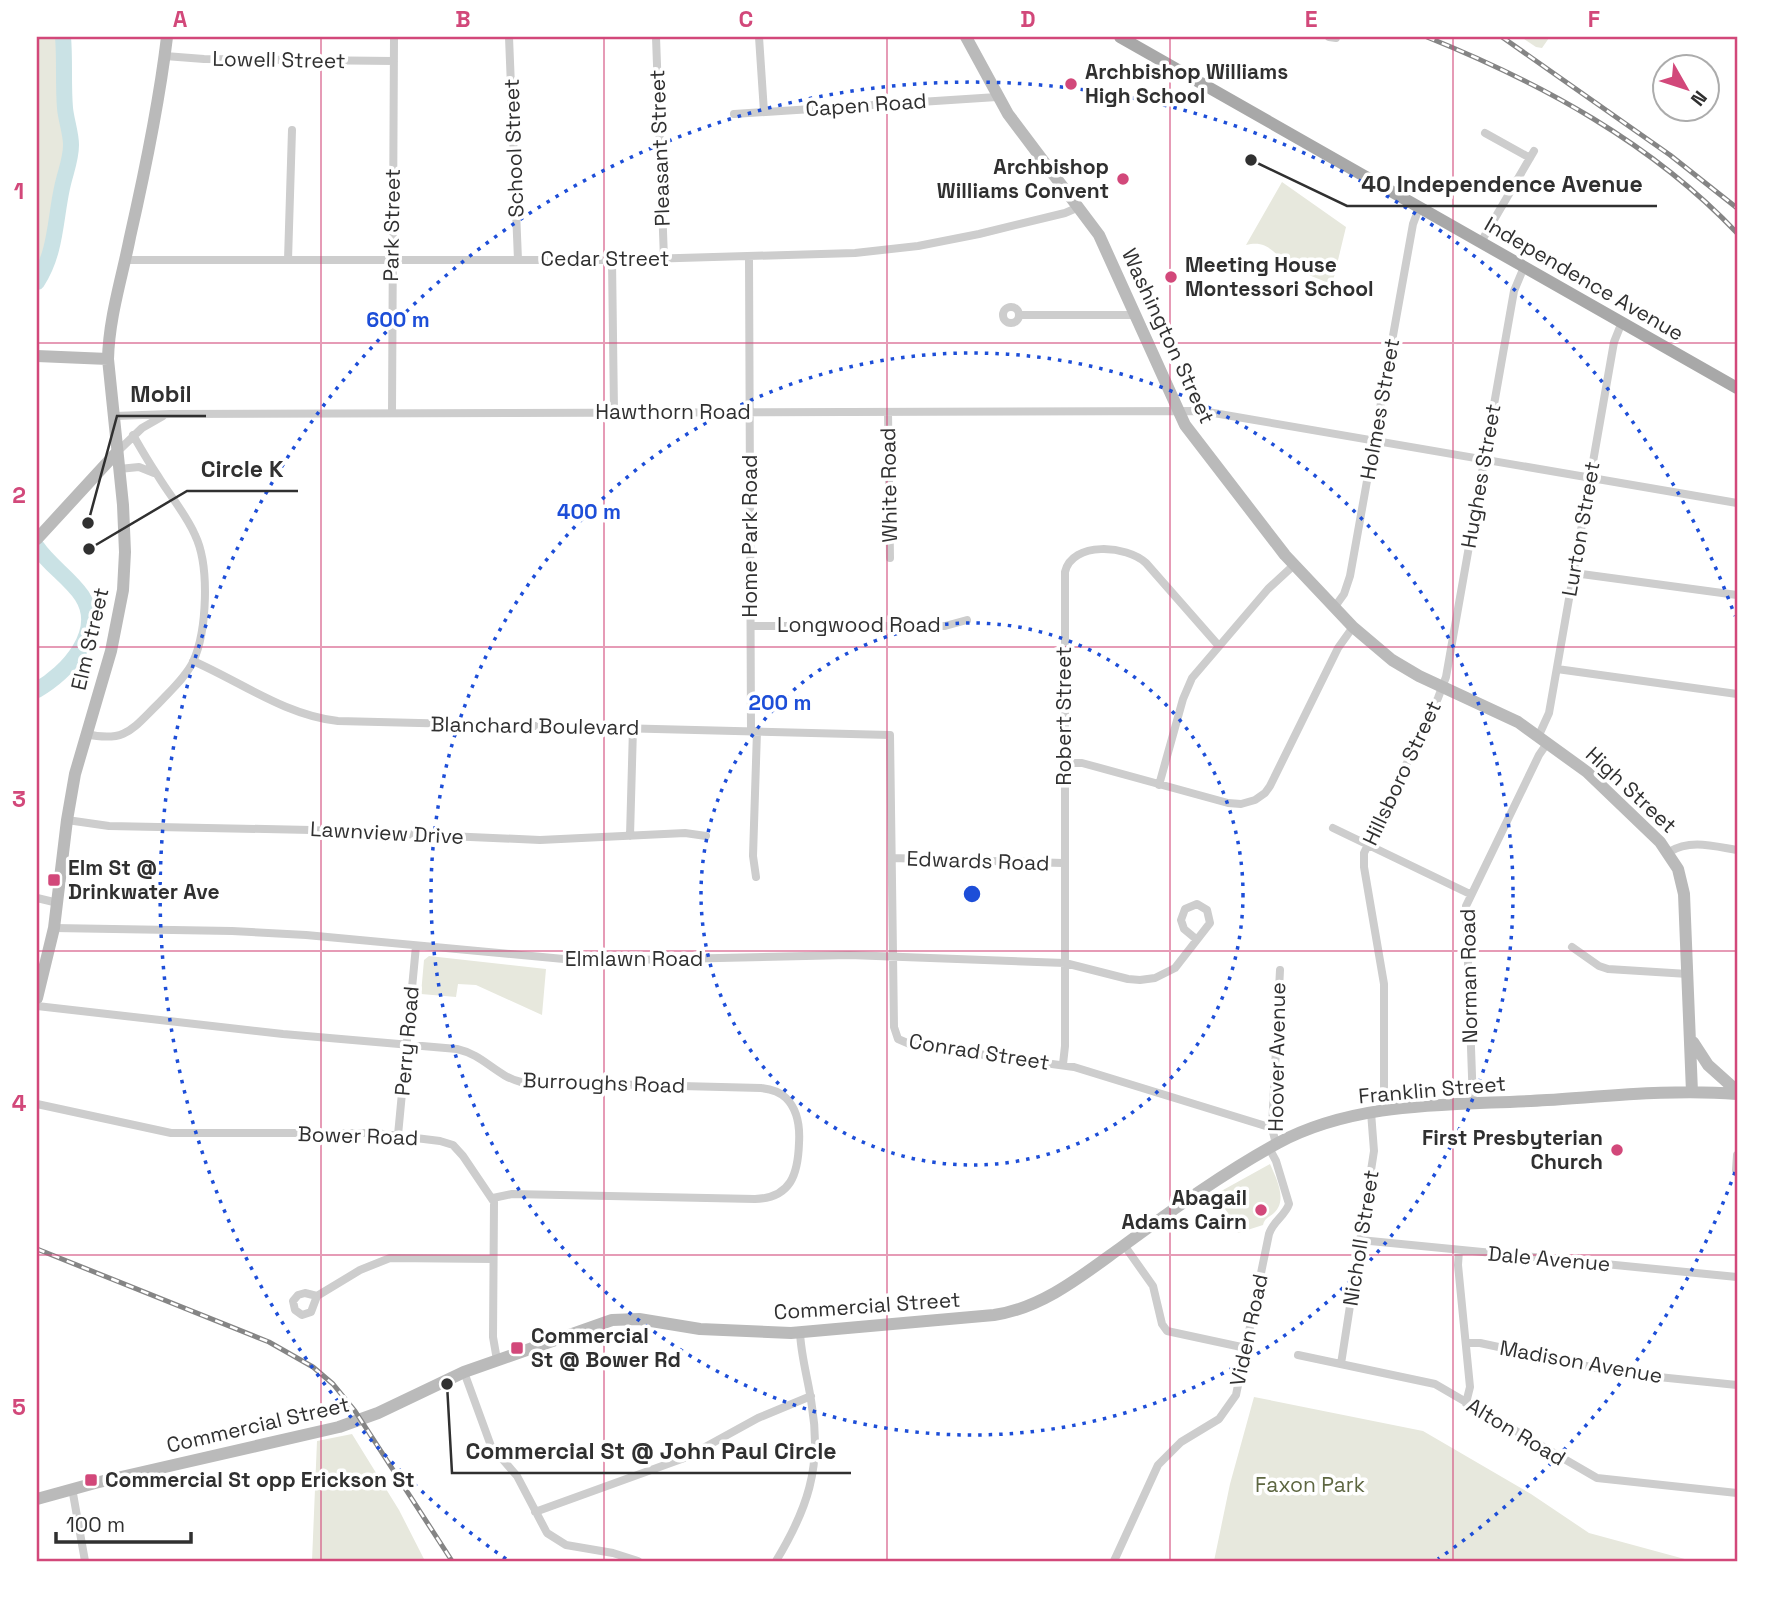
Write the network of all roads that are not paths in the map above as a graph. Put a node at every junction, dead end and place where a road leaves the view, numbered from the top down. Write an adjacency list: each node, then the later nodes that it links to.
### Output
1 (167, 37): 8 (main road, Elm Street)
2 (394, 37): 9 (street, Park Street)
3 (509, 37): 22 (street, School Street)
4 (656, 37): 19 (street, Pleasant Street)
5 (759, 37): 11 (street)
6 (966, 37): 10 (main road, Washington Street)
7 (1120, 37): 16 (main road, Independence Avenue)
8 (164, 56): 9 (street, Lowell Street); 20 (main road, Elm Street)
9 (394, 61): 24 (street, Park Street)
10 (998, 97): 11 (street, Capen Road); 15 (main road, Washington Street)
11 (764, 112): 12 (street, Capen Road)
12 (734, 114)
13 (292, 130): 21 (street)
14 (1485, 134): 17 (street)
15 (1079, 206): 18 (street, Cedar Street); 27 (main road, Washington Street)
16 (1419, 208): 17 (main road, Independence Avenue); 40 (street, Holmes Street)
17 (1480, 242): 25 (main road, Independence Avenue)
18 (749, 258): 19 (street, Cedar Street); 34 (street, Home Park Road)
19 (664, 259): 23 (street, Cedar Street)
20 (125, 260): 21 (street, Cedar Street); 30 (main road, Elm Street)
21 (288, 260): 24 (street, Cedar Street)
22 (518, 260): 23 (street, Cedar Street); 24 (street, Cedar Street)
23 (612, 260): 33 (street)
24 (391, 261): 36 (street, Park Street)
25 (1524, 267): 28 (main road, Independence Avenue); 42 (street, Hughes Street)
26 (1019, 315): 27 (street)
27 (1136, 315): 32 (main road, Washington Street)
28 (1622, 323): 31 (main road, Independence Avenue); 45 (street, Lurton Street)
29 (37, 356): 30 (main road)
30 (108, 359): 38 (main road, Elm Street)
31 (1737, 388)
32 (1177, 411): 35 (street, Hawthorn Road); 40 (street, Hawthorn Road); 49 (main road, Washington Street)
33 (614, 412): 34 (street, Hawthorn Road); 36 (street, Hawthorn Road)
34 (750, 412): 35 (street, Hawthorn Road); 54 (street, Home Park Road)
35 (888, 412): 48 (street, White Road)
36 (392, 413): 37 (street, Hawthorn Road)
37 (170, 414): 38 (street, Hawthorn Road); 39 (street, Hawthorn Road)
38 (115, 416): 41 (main road, Elm Street)
39 (133, 435): 41 (street, Hawthorn Road); 44 (street)
40 (1374, 440): 42 (street, Hawthorn Road); 52 (street, Holmes Street)
41 (117, 452): 43 (main road, Elm Street); 47 (main road)
42 (1484, 460): 45 (street, Hawthorn Road); 60 (street, Hughes Street)
43 (119, 469): 44 (street); 64 (main road, Elm Street)
44 (157, 475): 58 (street)
45 (1590, 478): 46 (street, Hawthorn Road); 50 (street, Lurton Street)
46 (1737, 503)
47 (38, 537)
48 (890, 558)
49 (1294, 565): 52 (main road, Washington Street); 56 (street)
50 (1574, 573): 51 (street); 59 (street, Lurton Street)
51 (1737, 596)
52 (1334, 608): 55 (main road, Washington Street)
53 (967, 620): 54 (street, Longwood Road)
54 (751, 626): 63 (street, Home Park Road)
55 (1353, 627): 57 (main road, Washington Street); 68 (street)
56 (1218, 645): 67 (street, Robert Street); 68 (street)
57 (1392, 660): 60 (main road, High Street)
58 (193, 661): 62 (street, Blanchard Boulevard); 64 (street)
59 (1557, 669): 61 (street); 66 (street, Lurton Street)
60 (1443, 687): 66 (main road, High Street); 73 (street, Hillsboro Street)
61 (1737, 694)
62 (633, 728): 63 (street, Blanchard Boulevard); 71 (street)
63 (754, 731): 65 (street, Blanchard Boulevard); 78 (street, Home Park Road)
64 (86, 734): 69 (main road, Elm Street)
65 (890, 734): 76 (street, Conrad Street)
66 (1544, 738): 75 (main road, High Street); 79 (street, Norman Road)
67 (1064, 763): 68 (street); 77 (street, Robert Street)
68 (1159, 785)
69 (67, 820): 71 (street, Lawnview Drive); 81 (main road, Elm Street)
70 (1333, 828): 73 (street)
71 (630, 836): 72 (street, Lawnview Drive)
72 (706, 836)
73 (1367, 844): 79 (street); 99 (street, Hillsboro Street)
74 (1737, 850): 75 (street)
75 (1668, 852): 89 (main road, High Street)
76 (892, 858): 77 (street, Edwards Road); 86 (street, Conrad Street)
77 (1063, 863): 87 (street, Robert Street)
78 (757, 877)
79 (1470, 894): 98 (street, Norman Road)
80 (37, 898): 81 (street)
81 (58, 903): 82 (main road, Elm Street)
82 (54, 929): 84 (street, Elmlawn Road); 90 (main road, Elm Street)
83 (1196, 939): 83 (street); 87 (street, Elmlawn Road)
84 (416, 946): 86 (street, Elmlawn Road); 93 (street, Perry Road)
85 (1572, 947): 89 (street)
86 (894, 956): 87 (street, Elmlawn Road); 94 (street, Conrad Street)
87 (1065, 963): 94 (street, Robert Street)
88 (1280, 970): 100 (street, Hoover Avenue)
89 (1688, 974): 92 (main road, High Street)
90 (37, 998)
91 (37, 1006): 93 (street, Burroughs Road)
92 (1691, 1035): 95 (main road, High Street); 96 (main road)
93 (407, 1045): 101 (street, Perry Road); 105 (street, Burroughs Road)
94 (1063, 1064): 100 (street, Conrad Street)
95 (1692, 1092): 96 (main road, Franklin Street); 98 (main road, Franklin Street)
96 (1737, 1093)
97 (37, 1104): 101 (street, Bower Road)
98 (1473, 1104): 99 (main road, Franklin Street)
99 (1377, 1111): 102 (main road, Franklin Street); 106 (street, Nicholl Street)
100 (1272, 1128): 102 (street, Hoover Avenue)
101 (398, 1135): 105 (street, Bower Road)
102 (1273, 1146): 107 (main road, Franklin Street); 115 (street, Viden Road)
103 (1737, 1155): 104 (street)
104 (1736, 1170)
105 (493, 1198): 109 (street)
106 (1360, 1240): 108 (street, Dale Avenue); 118 (street, Nicholl Street)
107 (1124, 1245): 110 (main road, Franklin Street); 115 (street)
108 (1459, 1251): 111 (street, Dale Avenue); 114 (street)
109 (494, 1259): 112 (street); 117 (street)
110 (1089, 1270): 113 (main road, Commercial Street)
111 (1737, 1277)
112 (317, 1296)
113 (800, 1332): 117 (main road, Commercial Street); 121 (street)
114 (1466, 1343): 120 (street, Madison Avenue); 122 (street)
115 (1246, 1348): 130 (street, Viden Road)
116 (1298, 1354): 118 (street, Alton Road)
117 (498, 1360): 119 (main road, Commercial Street)
118 (1341, 1364): 122 (street, Alton Road)
119 (464, 1372): 123 (main road, Commercial Street); 126 (street)
120 (1737, 1385)
121 (811, 1396): 126 (street); 129 (street)
122 (1466, 1403): 124 (street, Alton Road)
123 (72, 1489): 125 (main road, Commercial Street); 127 (street)
124 (1737, 1493)
125 (37, 1499)
126 (535, 1512): 128 (street)
127 (85, 1561)
128 (638, 1561)
129 (776, 1561)
130 (1115, 1561)

